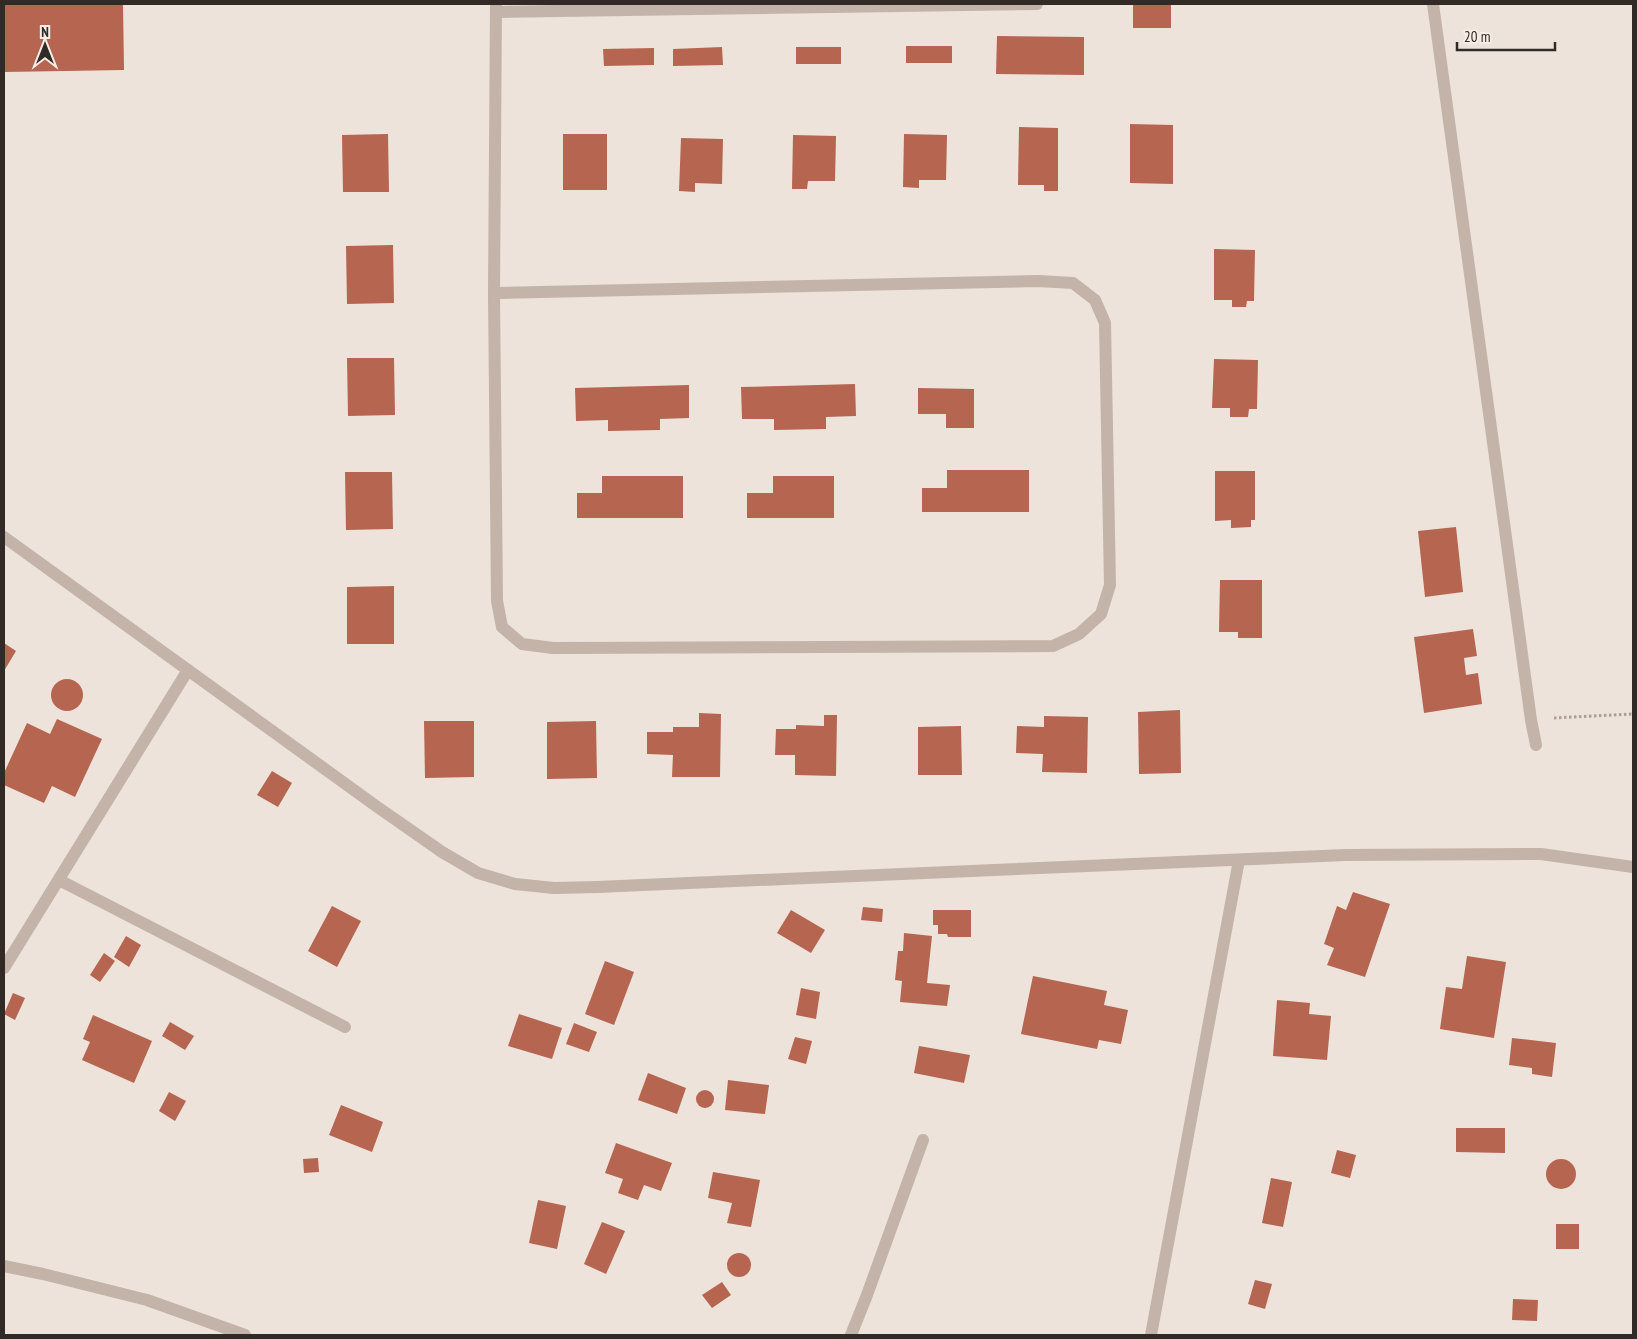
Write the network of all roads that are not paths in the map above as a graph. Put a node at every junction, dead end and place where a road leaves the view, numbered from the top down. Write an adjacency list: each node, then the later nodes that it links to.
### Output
1 (1037, 4): 3 (street)
2 (1433, 4): 7 (street)
3 (496, 8): 4 (street)
4 (494, 293): 4 (street)
5 (4, 537): 6 (street)
6 (188, 670): 8 (street); 10 (street)
7 (1536, 745)
8 (1239, 860): 9 (street); 17 (street)
9 (1633, 866)
10 (59, 880): 11 (street); 12 (street)
11 (4, 968)
12 (345, 1027)
13 (923, 1140): 16 (street)
14 (4, 1266): 15 (street)
15 (245, 1335)
16 (851, 1335)
17 (1150, 1335)

